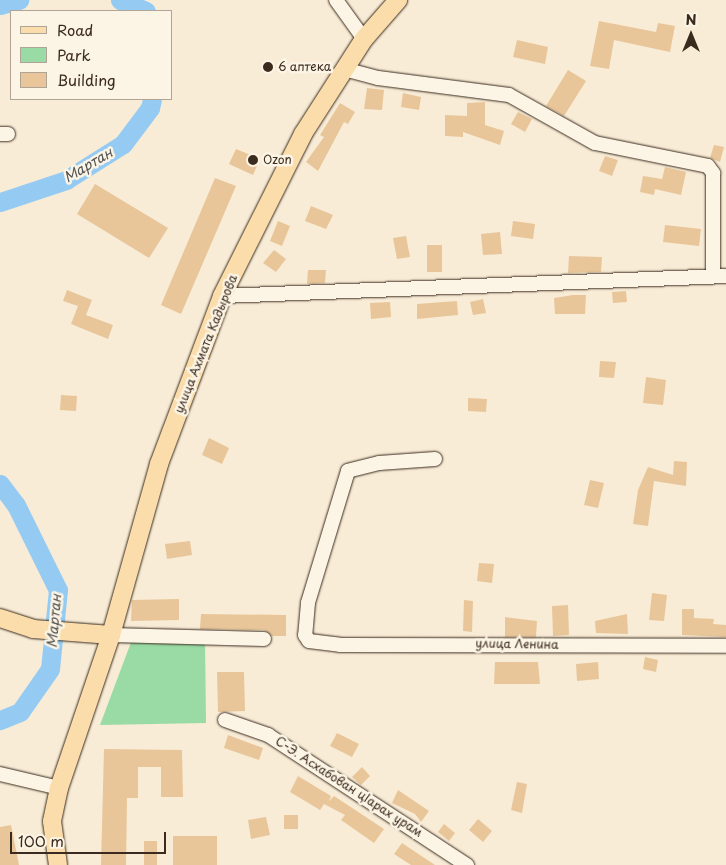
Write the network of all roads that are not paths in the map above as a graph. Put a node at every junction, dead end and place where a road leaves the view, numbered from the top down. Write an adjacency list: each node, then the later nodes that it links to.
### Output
1 (336, 0): 3 (street)
2 (398, 0): 3 (main road, улица Ахмата Кадырова)
3 (364, 39): 4 (main road, улица Ахмата Кадырова)
4 (344, 69): 5 (street); 6 (main road, улица Ахмата Кадырова)
5 (719, 276): 6 (street)
6 (222, 296): 9 (main road, улица Ахмата Кадырова)
7 (436, 459): 11 (street, улица Ленина)
8 (0, 618): 9 (main road)
9 (111, 635): 10 (street); 14 (main road, улица Ахмата Кадырова)
10 (264, 639)
11 (726, 646)
12 (225, 720): 15 (street, С-Э. Асхабован цIарах урам)
13 (0, 774): 14 (street)
14 (59, 788): 16 (main road, улица Ахмата Кадырова)
15 (454, 861): 17 (street, С-Э. Асхабован цIарах урам)
16 (58, 865)
17 (467, 865)

